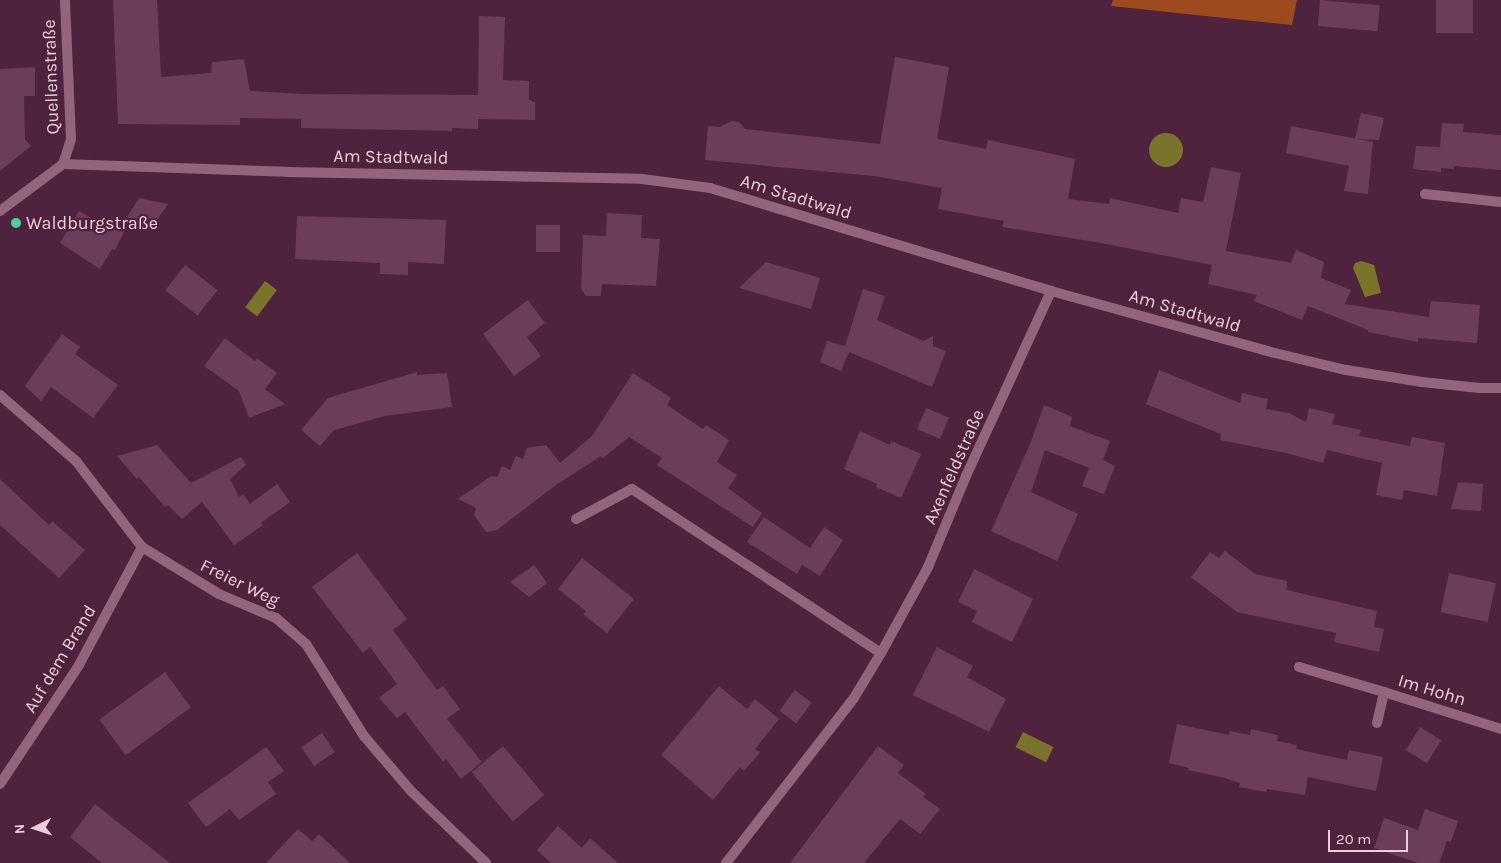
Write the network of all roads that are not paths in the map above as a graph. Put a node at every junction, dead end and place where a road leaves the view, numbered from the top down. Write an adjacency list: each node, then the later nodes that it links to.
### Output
1 (65, 0): 2 (street, Quellenstraße)
2 (63, 164): 5 (street); 6 (street, Am Stadtwald)
3 (1425, 194): 4 (street)
4 (1501, 202)
5 (0, 211)
6 (1051, 290): 7 (street, Am Stadtwald); 11 (street, Axenfeldstraße)
7 (1501, 388)
8 (0, 395): 10 (street, Freier Weg)
9 (576, 518): 11 (street)
10 (142, 547): 16 (street, Auf dem Brand); 17 (street, Freier Weg)
11 (881, 653): 18 (street, Axenfeldstraße)
12 (1299, 667): 13 (street)
13 (1384, 692): 14 (street, Im Hohn); 15 (street, Im Hohn)
14 (1377, 723)
15 (1501, 729)
16 (0, 784)
17 (486, 863)
18 (726, 863)

